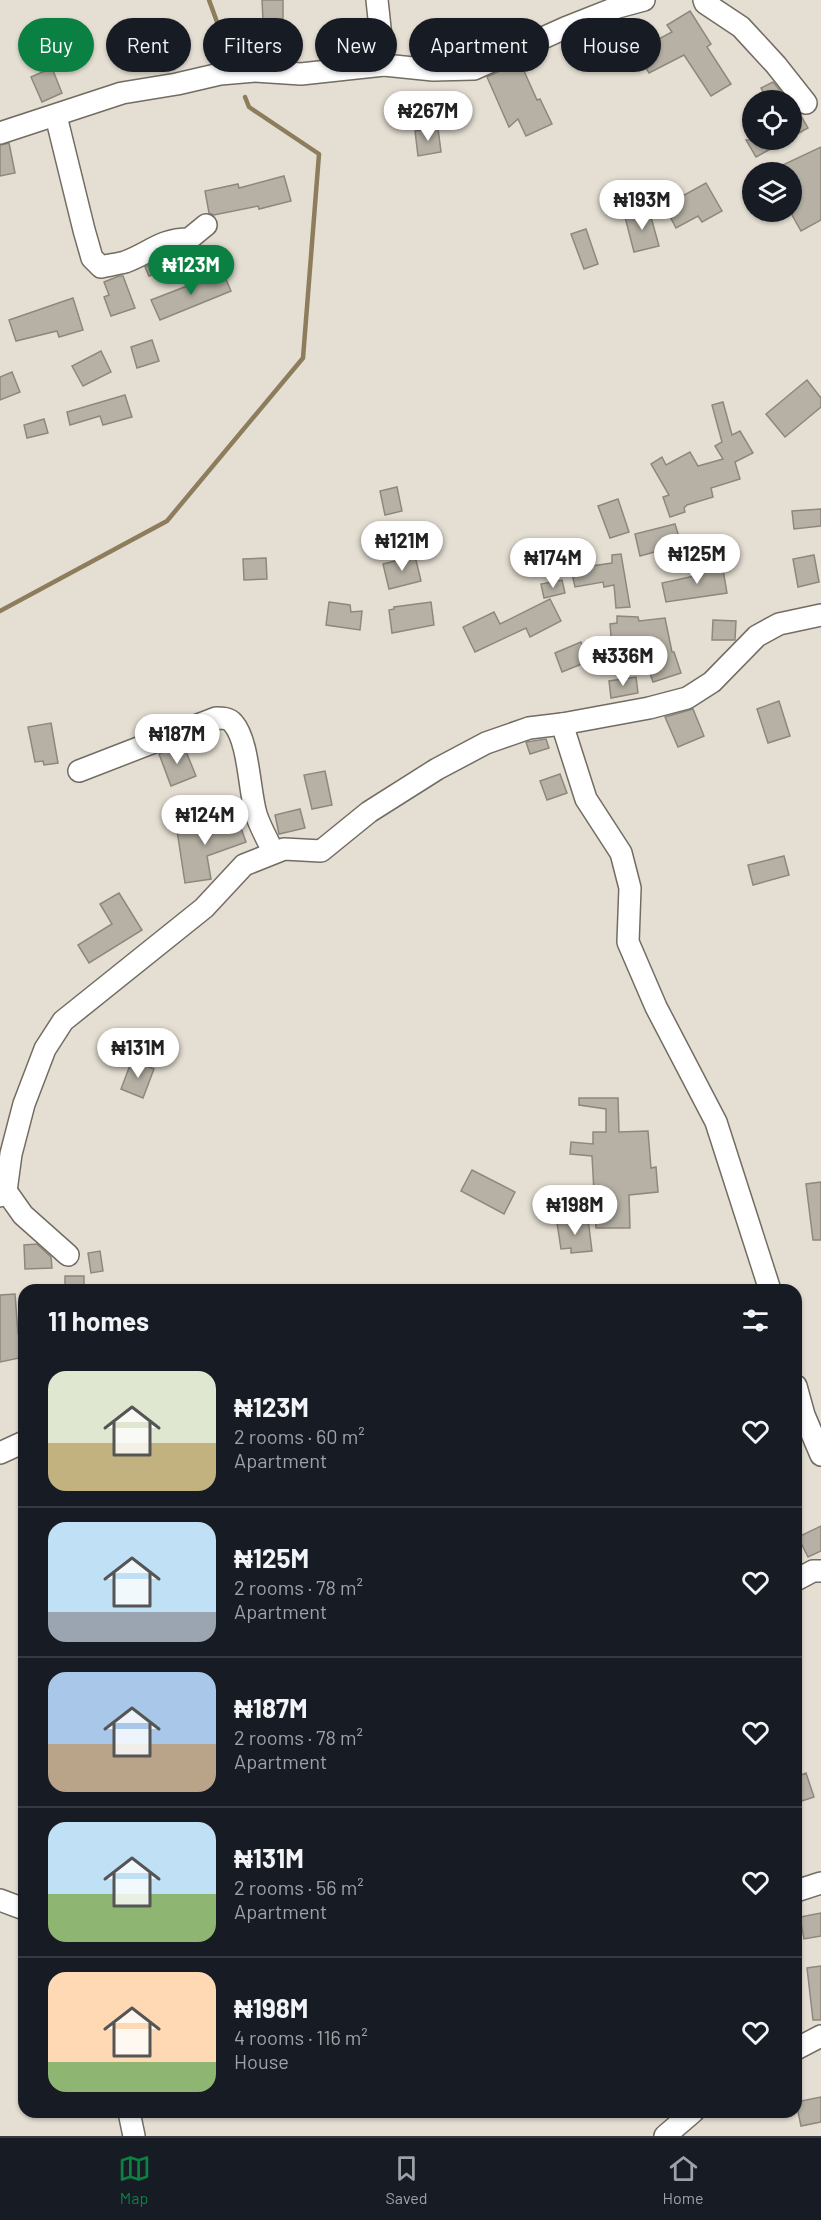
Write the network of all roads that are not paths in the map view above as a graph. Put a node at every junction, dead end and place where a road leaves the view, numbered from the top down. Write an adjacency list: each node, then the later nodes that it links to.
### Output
1 (377, 0): 4 (street)
2 (644, 0): 5 (street)
3 (704, 0): 7 (street)
4 (379, 18)
5 (397, 66)
6 (319, 72): 8 (street)
7 (806, 103)
8 (56, 116): 9 (street); 10 (street)
9 (0, 133)
10 (206, 225)
11 (821, 615): 12 (street)
12 (562, 724): 14 (street); 17 (street)
13 (79, 771): 14 (street)
14 (273, 852): 15 (street)
15 (3, 1194): 16 (street)
16 (68, 1255)
17 (768, 1284)
18 (802, 1408): 21 (street)
19 (18, 1445): 20 (street)
20 (0, 1453)
21 (821, 1455)
22 (821, 1571): 23 (street)
23 (802, 1577)
24 (821, 1883): 25 (street)
25 (802, 1889)
26 (0, 1900): 27 (street)
27 (18, 1907)
28 (821, 2036): 29 (street)
29 (802, 2046)
30 (130, 2118): 32 (street)
31 (686, 2118): 33 (street)
32 (134, 2136)
33 (665, 2136)

